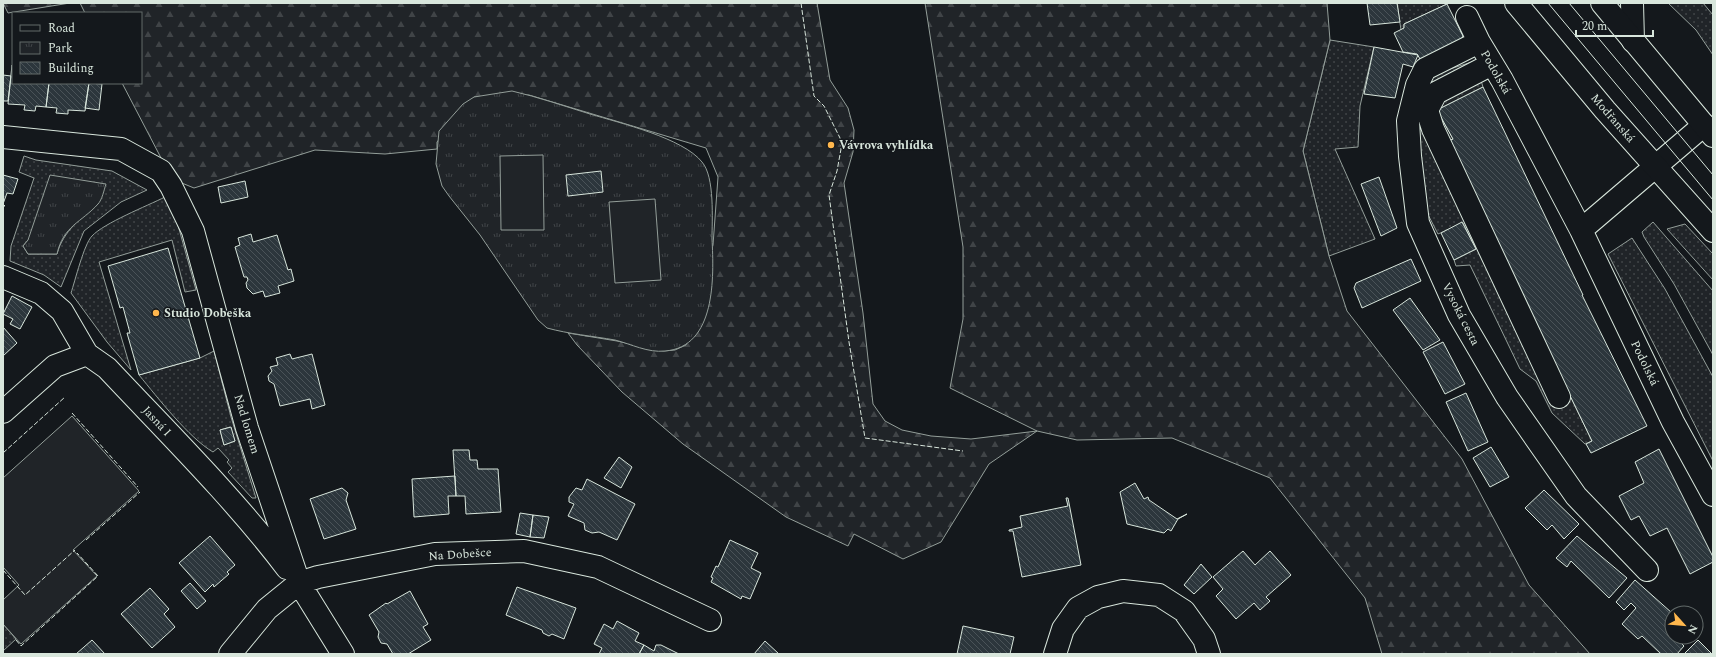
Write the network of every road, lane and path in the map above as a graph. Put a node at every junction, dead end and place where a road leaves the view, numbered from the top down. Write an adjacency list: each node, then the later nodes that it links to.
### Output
1 (1516, 3): 10 (street, Modřanská)
2 (1602, 3): 5 (street)
3 (1632, 3): 5 (street)
4 (1467, 16): 6 (street, Podolská)
5 (1633, 41): 8 (street)
6 (1479, 42): 7 (street, Podolská); 18 (street, Vysoká cesta)
7 (1492, 64): 11 (street, Podolská); 15 (street)
8 (1709, 130): 10 (street)
9 (3, 137): 19 (street, Nad lomem)
10 (1655, 167): 11 (street); 12 (street, Modřanská)
11 (1581, 230): 17 (street, Podolská)
12 (1713, 231)
13 (3, 277): 14 (street, Jasná I)
14 (87, 354): 16 (street); 19 (street, Jasná I)
15 (1559, 397)
16 (3, 412)
17 (1713, 495)
18 (1647, 570)
19 (299, 583): 20 (street, Na Dobešce); 21 (street, Na Dobešce); 22 (street, Nad lomem)
20 (710, 620)
21 (230, 654)
22 (342, 654)
23 (1055, 654): 24 (street)
24 (1209, 654)

